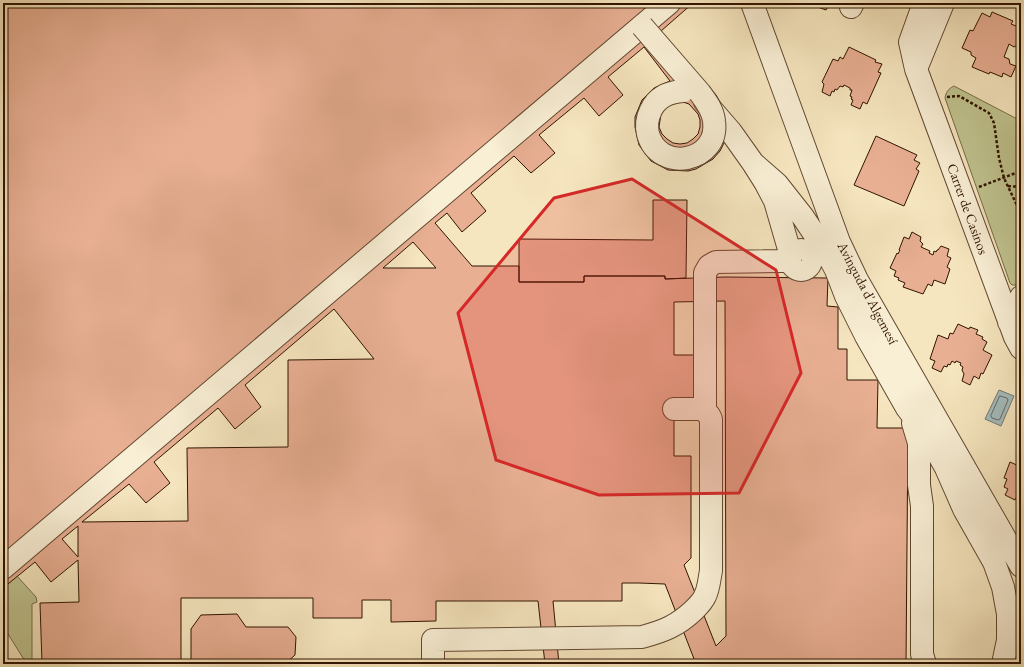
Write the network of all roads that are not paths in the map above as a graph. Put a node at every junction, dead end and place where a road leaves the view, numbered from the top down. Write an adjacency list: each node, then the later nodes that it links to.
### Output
1 (669, 3): 5 (street)
2 (752, 3): 20 (street, Avinguda d'Algemesí)
3 (924, 3): 6 (street, Carrer de Casinos)
4 (943, 3): 6 (street)
5 (642, 26): 7 (street, bridge); 21 (street)
6 (916, 69): 13 (street, Carrer de Casinos)
7 (754, 163): 8 (street); 9 (street)
8 (782, 191): 9 (street); 10 (street)
9 (801, 260): 10 (street); 11 (street); 17 (street)
10 (833, 265): 11 (street)
11 (846, 296): 15 (street)
12 (1021, 297): 13 (street)
13 (1009, 322): 14 (street, Carrer de Casinos)
14 (1021, 348)
15 (907, 408): 18 (street); 19 (street)
16 (674, 409): 17 (street)
17 (702, 409): 22 (street)
18 (958, 497): 19 (street); 24 (street)
19 (922, 506): 23 (street)
20 (1021, 566)
21 (3, 568)
22 (433, 664)
23 (925, 664)
24 (1003, 664)

